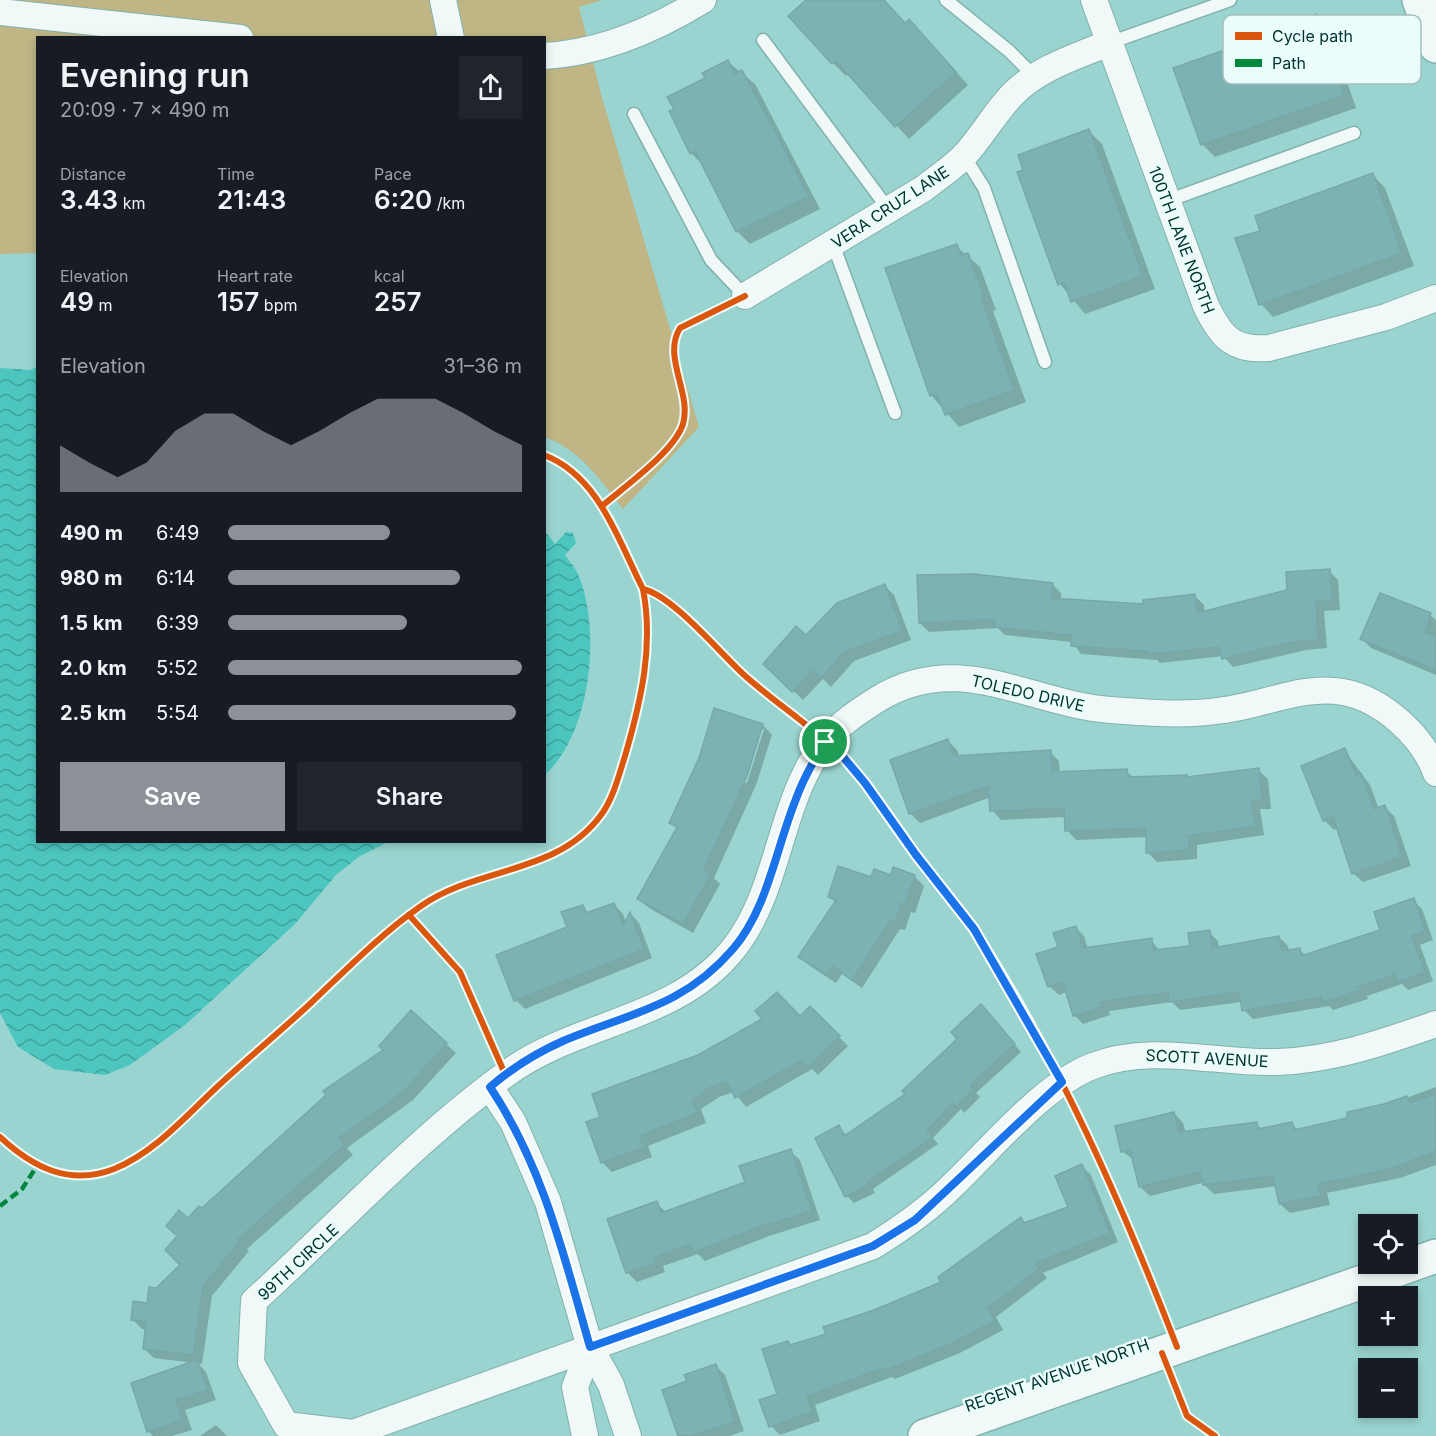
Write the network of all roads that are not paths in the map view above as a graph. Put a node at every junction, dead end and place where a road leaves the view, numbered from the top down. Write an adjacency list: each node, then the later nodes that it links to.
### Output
1 (443, 0): 9 (street)
2 (703, 0): 13 (street)
3 (946, 0): 14 (lane)
4 (1094, 0): 11 (street, 100TH LANE NORTH)
5 (1230, 0): 11 (lane)
6 (1419, 0): 12 (street)
7 (0, 12): 8 (street)
8 (222, 36)
9 (451, 36)
10 (764, 40): 19 (lane)
11 (1109, 44): 14 (street, VERA CRUZ LANE); 18 (street, 100TH LANE NORTH)
12 (1436, 46)
13 (546, 56)
14 (1035, 77): 17 (street, VERA CRUZ LANE)
15 (634, 114): 21 (lane)
16 (1354, 133): 18 (lane)
17 (964, 156): 19 (street, VERA CRUZ LANE); 23 (lane)
18 (1167, 201): 22 (street, 100TH LANE NORTH)
19 (889, 210): 20 (street, VERA CRUZ LANE)
20 (833, 244): 21 (street, VERA CRUZ LANE); 24 (lane)
21 (746, 296)
22 (1436, 298)
23 (1045, 362)
24 (895, 413)
25 (1436, 773): 27 (street, TOLEDO DRIVE)
26 (1436, 1024): 29 (street, SCOTT AVENUE)
27 (490, 1087): 29 (street); 29 (street, 99TH CIRCLE)
28 (1436, 1256): 32 (street, REGENT AVENUE NORTH)
29 (590, 1347): 30 (street); 31 (street)
30 (585, 1436)
31 (628, 1436)
32 (925, 1436)

